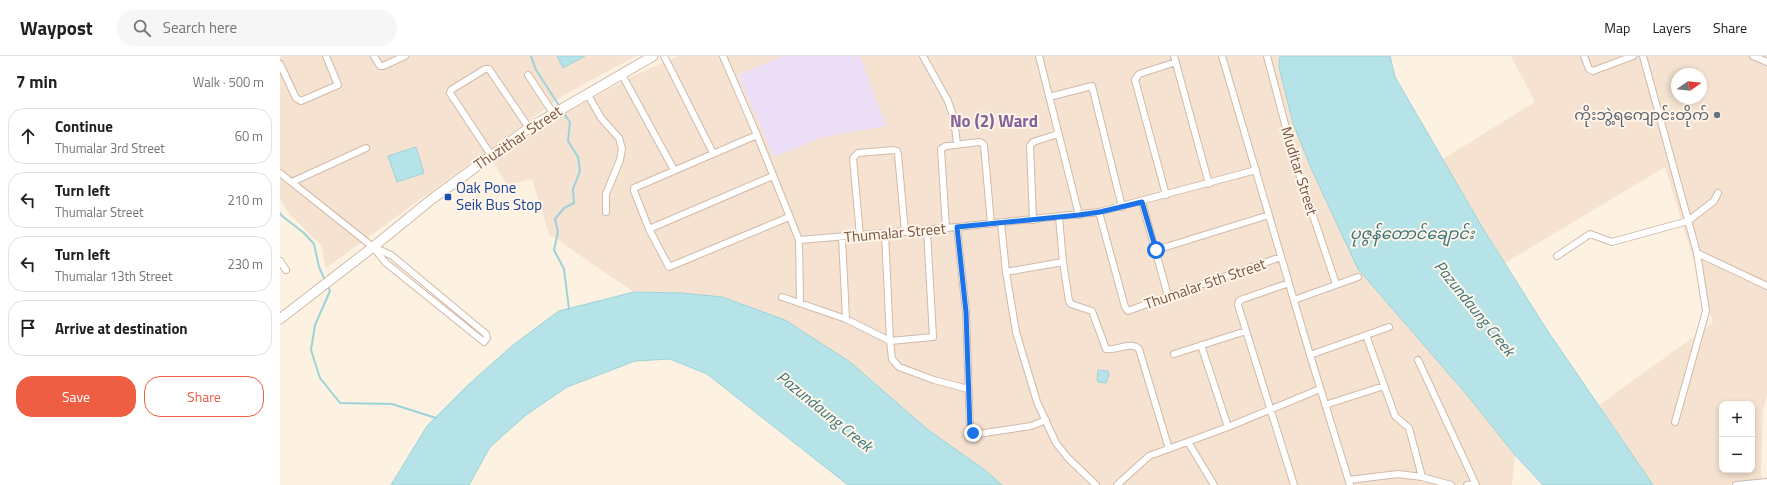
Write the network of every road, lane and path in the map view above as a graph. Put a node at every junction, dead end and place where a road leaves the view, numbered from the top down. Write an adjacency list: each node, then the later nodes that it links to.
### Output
1 (326, 56): 18 (street)
2 (374, 56): 3 (street)
3 (405, 56)
4 (654, 56): 15 (main road, Thuzithar Street)
5 (664, 56): 29 (street)
6 (723, 56): 26 (street)
7 (923, 56): 27 (street)
8 (1039, 56): 22 (street)
9 (1222, 56): 32 (street)
10 (1266, 56): 73 (street, Muditar Street)
11 (1584, 56): 12 (street)
12 (1633, 56)
13 (1643, 56): 48 (street)
14 (1752, 56): 17 (street)
15 (639, 59): 19 (main road, Thuzithar Street)
16 (1175, 59): 36 (street); 38 (street)
17 (1767, 62)
18 (280, 64)
19 (621, 73): 21 (main road, Thuzithar Street); 31 (street)
20 (528, 75): 23 (street)
21 (587, 93): 23 (main road, Thuzithar Street); 41 (street)
22 (1049, 97): 25 (street); 40 (street)
23 (554, 112): 24 (main road, Thuzithar Street)
24 (529, 128): 30 (main road, Thuzithar Street); 30 (street)
25 (1058, 134): 43 (street); 47 (street)
26 (757, 135): 29 (street); 34 (street)
27 (957, 144): 50 (street); 52 (street)
28 (366, 148): 35 (street)
29 (713, 153): 31 (street)
30 (491, 154): 60 (main road, Thuzithar Street)
31 (674, 170): 53 (street)
32 (1256, 170): 36 (street, Thumalar Street); 44 (street)
33 (280, 173): 35 (street)
34 (773, 176): 45 (street); 53 (street)
35 (292, 182): 60 (street)
36 (1209, 184): 38 (street, Thumalar Street)
37 (1718, 194): 48 (street)
38 (1166, 195): 39 (street, Thumalar Street)
39 (1142, 202): 40 (street, Thumalar Street); 61 (street)
40 (1122, 207): 42 (street, Thumalar Street)
41 (606, 212)
42 (1100, 212): 43 (street, Thumalar Street); 75 (street, Thumalar 5th Street)
43 (1079, 215): 46 (street, Thumalar Street)
44 (1269, 215): 61 (street); 64 (street)
45 (789, 217): 53 (street); 59 (street)
46 (1059, 217): 47 (street, Thumalar Street); 66 (street)
47 (1033, 220): 49 (street, Thumalar Street)
48 (1688, 221): 62 (street); 63 (street)
49 (1001, 223): 50 (street, Thumalar Street); 68 (street)
50 (991, 224): 51 (street, Thumalar Street)
51 (957, 227): 52 (street, Thumalar Street); 90 (street)
52 (946, 228): 54 (street, Thumalar Street)
53 (649, 229)
54 (927, 230): 55 (street, Thumalar Street); 84 (street)
55 (905, 232): 56 (street, Thumalar Street); 57 (street)
56 (885, 233): 57 (street, Thumalar Street); 84 (street)
57 (860, 236): 58 (street, Thumalar Street)
58 (842, 237): 59 (street, Thumalar Street); 80 (street)
59 (799, 240): 78 (street)
60 (373, 247): 69 (street); 71 (street); 79 (main road, Thuzithar Street)
61 (1156, 250): 75 (street)
62 (1697, 253): 74 (street); 95 (street)
63 (1557, 256)
64 (1281, 257): 72 (street); 75 (street, Thumalar 5th Street)
65 (280, 260): 67 (street)
66 (1063, 262): 68 (street); 98 (street)
67 (286, 270)
68 (1006, 272): 94 (street)
69 (416, 276): 71 (street); 71 (street)
70 (1358, 277): 73 (street)
71 (410, 283)
72 (1289, 283): 77 (street); 82 (street)
73 (1336, 284): 77 (street)
74 (1767, 286)
75 (1168, 296)
76 (782, 297): 78 (street)
77 (1294, 300): 87 (street)
78 (800, 302): 80 (street)
79 (280, 319)
80 (846, 319): 84 (street)
81 (1389, 327): 83 (street)
82 (1246, 331): 85 (street); 93 (street)
83 (1366, 335): 87 (street); 89 (street)
84 (890, 341): 90 (street)
85 (1201, 345): 86 (street); 96 (street)
86 (1174, 354)
87 (1310, 355): 91 (street)
88 (1418, 360): 102 (street)
89 (1384, 386): 92 (street); 99 (street)
90 (968, 389): 94 (street)
91 (1320, 389): 92 (street); 93 (street)
92 (1325, 405): 100 (street)
93 (1271, 409): 96 (street); 106 (street)
94 (1046, 420): 103 (street)
95 (1675, 422)
96 (1228, 427): 97 (street)
97 (1188, 442): 98 (street); 105 (street)
98 (1169, 449): 104 (street)
99 (1422, 477): 100 (street); 107 (street)
100 (1350, 482)
101 (1767, 482): 109 (street)
102 (1476, 484): 108 (street)
103 (1096, 485)
104 (1117, 485)
105 (1214, 485)
106 (1294, 485)
107 (1451, 485)
108 (1467, 485)
109 (1736, 485)

